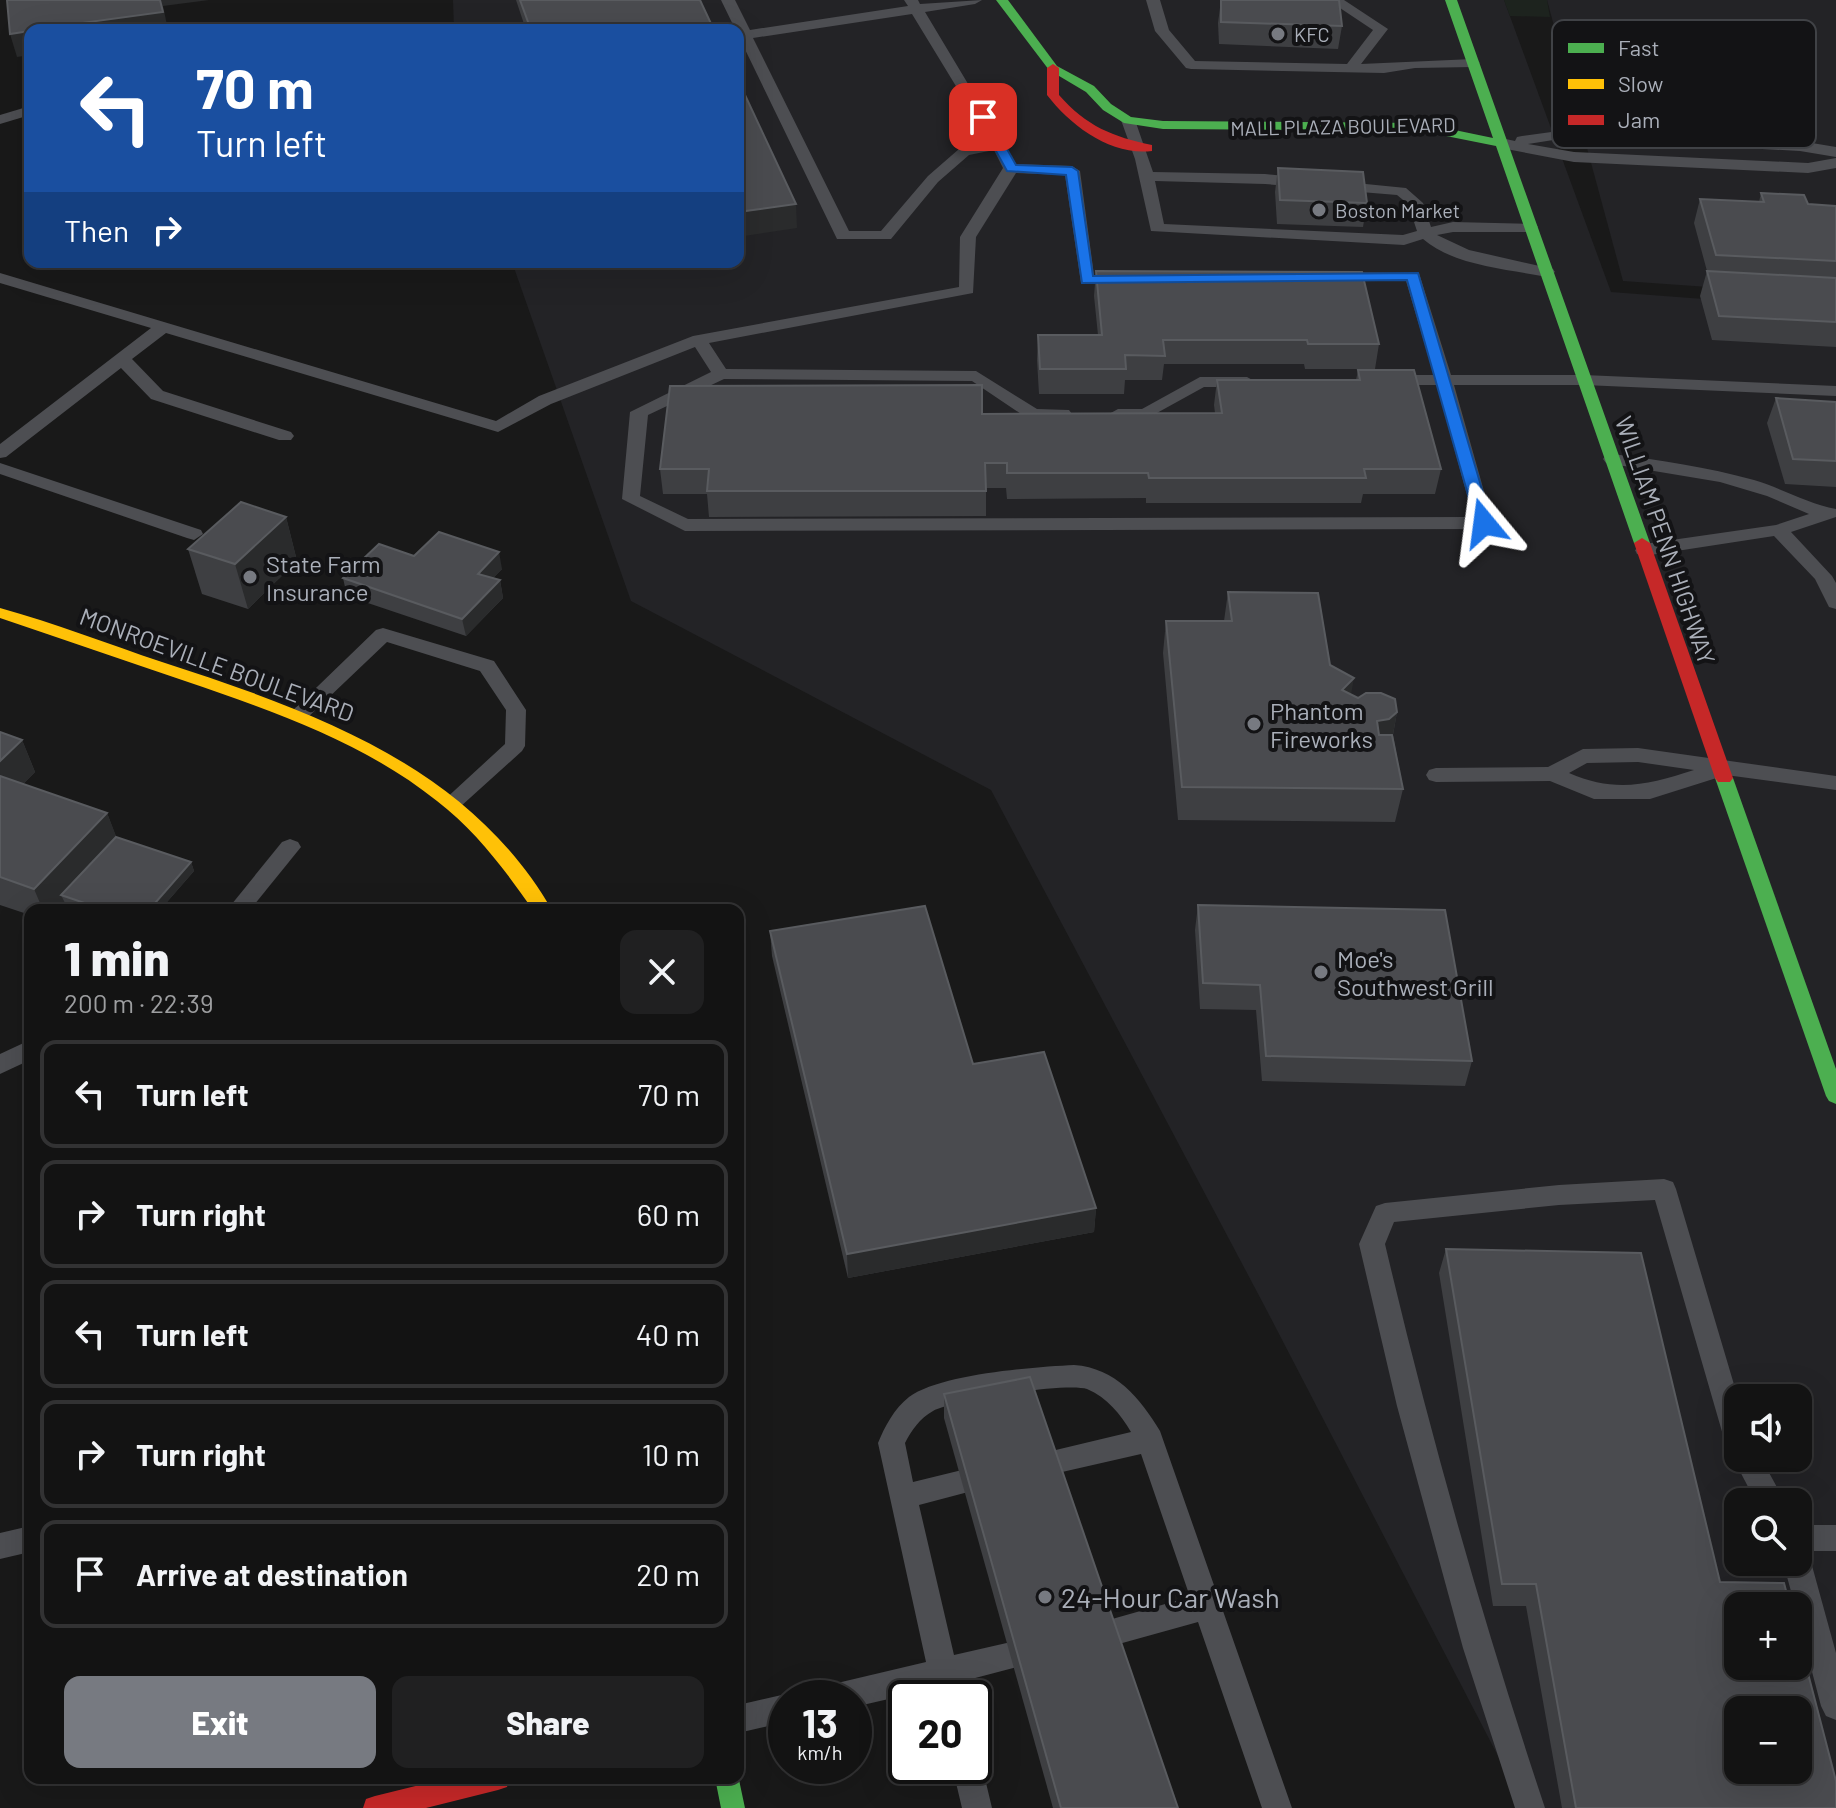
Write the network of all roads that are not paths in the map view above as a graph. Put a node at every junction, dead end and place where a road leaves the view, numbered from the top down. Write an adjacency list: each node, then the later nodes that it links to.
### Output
1 (728, 0): 8 (lane)
2 (975, 0): 7 (lane)
3 (1002, 0): 11 (main road)
4 (1153, 0): 12 (lane)
5 (1335, 0): 12 (lane)
6 (1451, 0): 10 (main road, WILLIAM PENN HIGHWAY)
7 (914, 5): 9 (lane); 18 (lane)
8 (740, 24)
9 (745, 35): 18 (lane)
10 (1473, 63): 12 (lane); 17 (main road, WILLIAM PENN HIGHWAY)
11 (1053, 68): 15 (main road); 19 (main road)
12 (1351, 68)
13 (24, 112): 14 (lane)
14 (0, 120)
15 (1128, 120): 17 (main road, MALL PLAZA BOULEVARD); 19 (lane)
16 (1552, 136): 17 (lane)
17 (1501, 143): 22 (main road, MALL PLAZA BOULEVARD); 24 (lane); 27 (main road, WILLIAM PENN HIGHWAY)
18 (999, 144): 25 (lane)
19 (1141, 147): 21 (main road); 26 (lane)
20 (1812, 148): 23 (lane)
21 (1161, 149)
22 (1447, 150)
23 (1836, 152)
24 (1836, 163)
25 (1011, 168): 32 (lane); 34 (lane)
26 (1145, 176): 28 (lane); 28 (lane)
27 (1530, 227): 28 (lane); 29 (main road, WILLIAM PENN HIGHWAY)
28 (1425, 233): 29 (lane)
29 (1547, 272): 38 (main road, WILLIAM PENN HIGHWAY)
30 (1320, 277): 37 (lane)
31 (0, 278): 33 (lane)
32 (1134, 280)
33 (162, 328): 34 (lane); 35 (lane)
34 (699, 340): 36 (lane)
35 (122, 359): 44 (lane); 45 (lane)
36 (721, 374): 37 (lane); 42 (lane)
37 (1444, 380): 38 (lane); 39 (lane)
38 (1584, 380): 41 (lane); 46 (main road, WILLIAM PENN HIGHWAY)
39 (1367, 381)
40 (1261, 382): 43 (lane)
41 (1836, 391)
42 (1076, 414)
43 (1104, 414)
44 (285, 436)
45 (0, 453)
46 (1612, 459): 48 (lane); 51 (main road, WILLIAM PENN HIGHWAY)
47 (0, 468): 50 (lane)
48 (1830, 513): 49 (lane)
49 (1778, 530): 51 (lane); 52 (lane)
50 (194, 534)
51 (1644, 550): 55 (main road, WILLIAM PENN HIGHWAY)
52 (1836, 603)
53 (0, 613): 54 (main road, MONROEVILLE BOULEVARD)
54 (298, 715): 59 (main road, MONROEVILLE BOULEVARD); 59 (lane)
55 (1721, 769): 56 (lane); 56 (lane); 58 (lane); 65 (main road, WILLIAM PENN HIGHWAY)
56 (1552, 774): 57 (lane)
57 (1436, 775)
58 (1836, 783)
59 (453, 802): 62 (main road, MONROEVILLE BOULEVARD)
60 (290, 847): 61 (lane)
61 (243, 904)
62 (539, 904)
63 (24, 1052): 64 (lane)
64 (0, 1065)
65 (1836, 1096)
66 (1724, 1394): 91 (lane)
67 (1150, 1440): 68 (lane); 70 (lane); 76 (lane)
68 (1049, 1463)
69 (962, 1482): 70 (lane)
70 (903, 1497): 79 (lane)
71 (1812, 1538): 72 (lane)
72 (1836, 1538)
73 (24, 1540): 74 (lane)
74 (0, 1546)
75 (1801, 1576): 81 (lane)
76 (1207, 1606): 77 (lane); 90 (lane)
77 (1108, 1633)
78 (1011, 1656): 80 (lane)
79 (945, 1680)
80 (959, 1680)
81 (1836, 1706)
82 (768, 1712): 83 (lane)
83 (744, 1718)
84 (463, 1784): 87 (main road)
85 (728, 1784): 88 (main road)
86 (971, 1784): 89 (lane)
87 (375, 1808)
88 (733, 1808)
89 (977, 1808)
90 (1277, 1808)
91 (1530, 1808)

